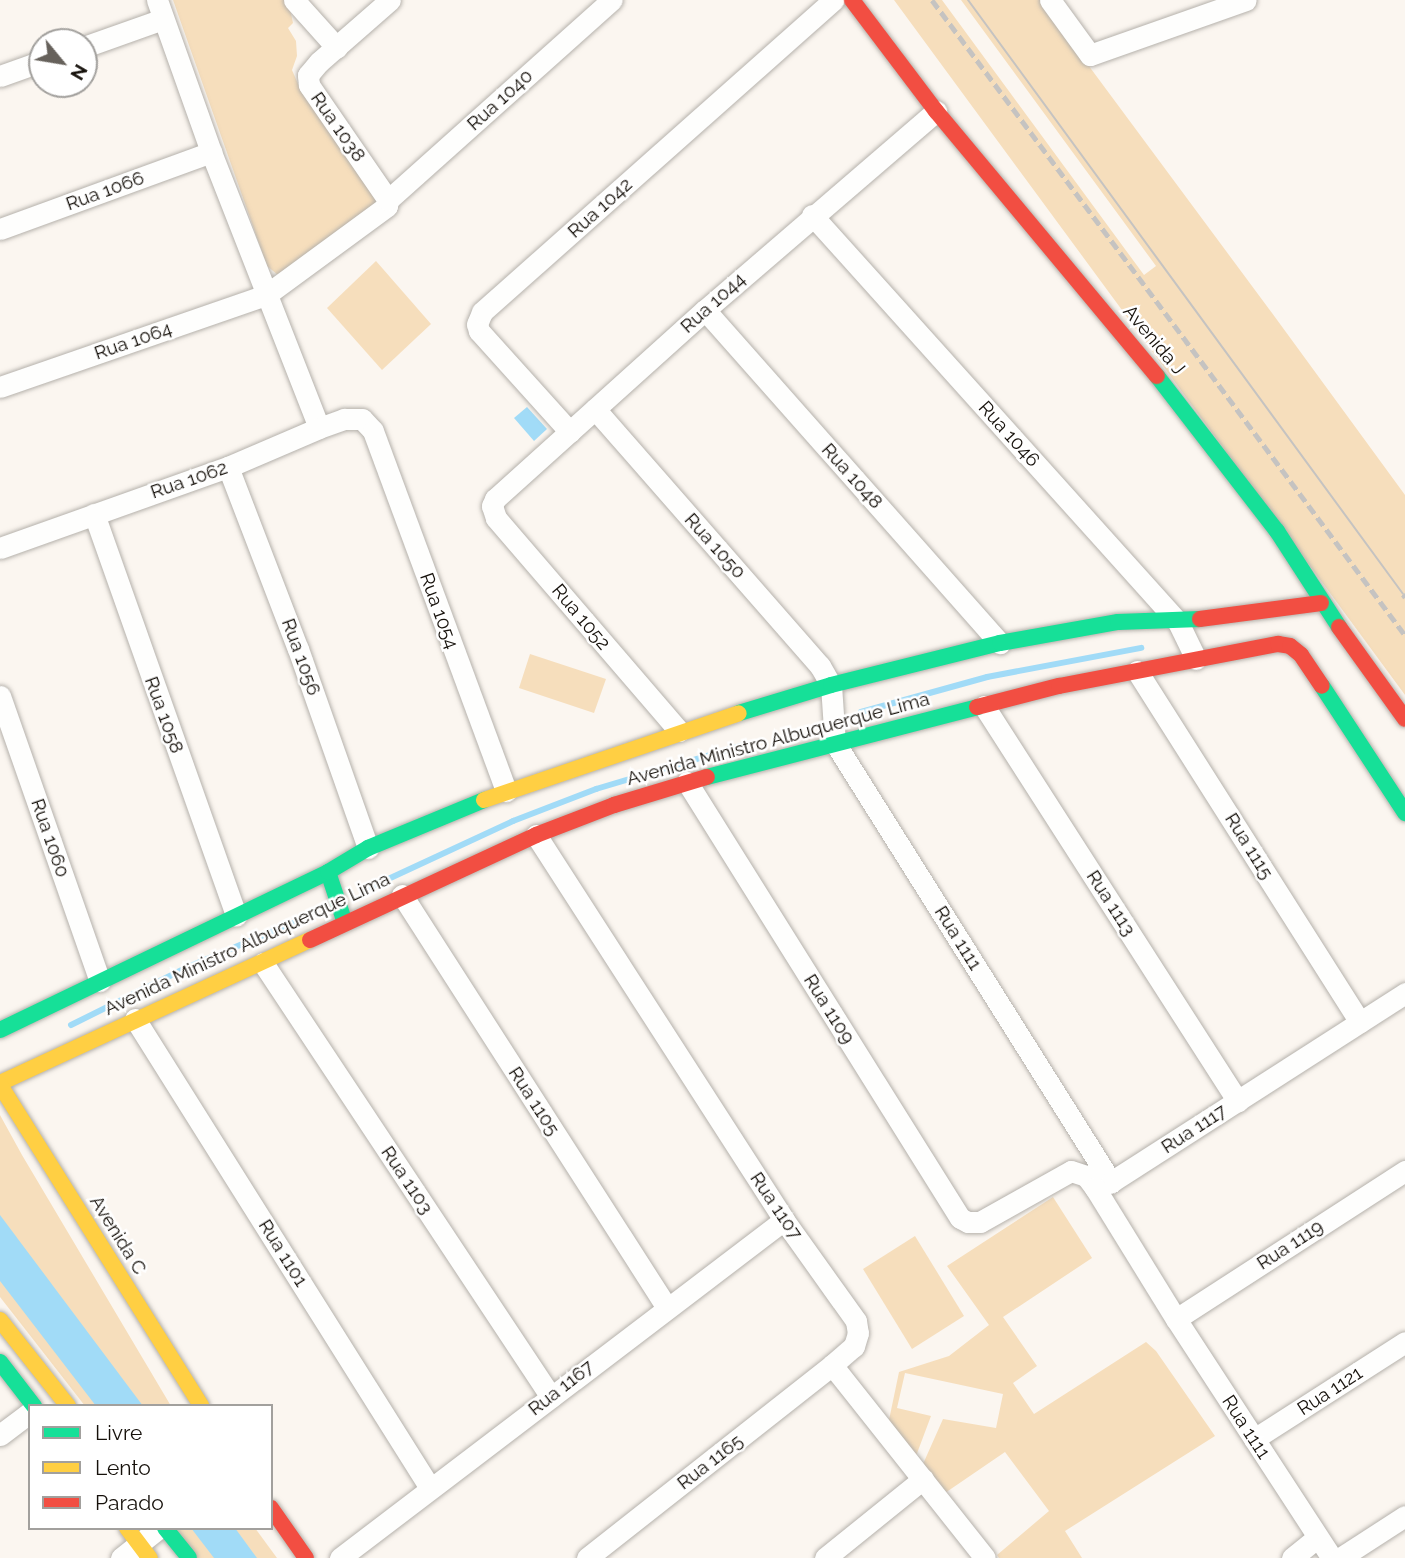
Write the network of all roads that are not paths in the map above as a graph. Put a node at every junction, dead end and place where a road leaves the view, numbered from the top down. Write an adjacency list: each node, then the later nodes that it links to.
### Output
1 (294, 0): 10 (street)
2 (390, 0): 10 (street, Rua 1038)
3 (612, 0): 15 (street, Rua 1040)
4 (834, 0): 24 (street, Rua 1042)
5 (852, 0): 13 (street, Avenida J)
6 (1049, 0): 7 (street)
7 (1246, 0)
8 (160, 10): 9 (street); 14 (street)
9 (98, 40)
10 (337, 48): 15 (street, Rua 1038)
11 (28, 66): 12 (street)
12 (0, 76)
13 (936, 111): 16 (street, Rua 1044); 29 (street, Avenida J)
14 (211, 152): 17 (street, Rua 1066); 18 (street)
15 (388, 200): 18 (street, Rua 1040)
16 (812, 215): 19 (street, Rua 1044); 30 (street, Rua 1046)
17 (0, 229)
18 (266, 295): 20 (street, Rua 1064); 22 (street)
19 (705, 310): 21 (street, Rua 1044); 31 (street, Rua 1048)
20 (0, 387)
21 (595, 409): 24 (street, Rua 1044); 34 (street, Rua 1050)
22 (319, 428): 23 (street, Rua 1062); 25 (street, Rua 1062)
23 (373, 430): 41 (street, Rua 1054)
24 (570, 432): 26 (street, Rua 1044)
25 (228, 467): 27 (street, Rua 1062); 44 (street, Rua 1056)
26 (495, 499): 38 (street, Rua 1052)
27 (94, 514): 28 (street, Rua 1062); 47 (street, Rua 1058)
28 (0, 548)
29 (1321, 603): 30 (street, Avenida Ministro Albuquerque Lima); 37 (street, Avenida J)
30 (1178, 622): 31 (street, Avenida Ministro Albuquerque Lima); 32 (street, Rua 1046)
31 (1000, 643): 34 (street, Avenida Ministro Albuquerque Lima)
32 (1196, 659): 33 (street, Avenida Ministro Albuquerque Lima); 42 (street, Avenida Ministro Albuquerque Lima)
33 (1137, 671): 36 (street, Avenida Ministro Albuquerque Lima); 53 (street, Rua 1115)
34 (831, 685): 38 (street, Avenida Ministro Albuquerque Lima); 39 (street, Rua 1111)
35 (0, 696): 50 (street, Rua 1060)
36 (984, 706): 39 (street, Avenida Ministro Albuquerque Lima); 56 (street, Rua 1113)
37 (1405, 719)
38 (679, 732): 41 (street, Avenida Ministro Albuquerque Lima)
39 (835, 743): 40 (street, Avenida Ministro Albuquerque Lima); 58 (street, Rua 1111)
40 (687, 782): 43 (street, Avenida Ministro Albuquerque Lima); 58 (street, Rua 1109)
41 (506, 791): 44 (street, Avenida Ministro Albuquerque Lima)
42 (1405, 813)
43 (536, 835): 46 (street, Avenida Ministro Albuquerque Lima); 59 (street, Rua 1107)
44 (368, 848): 45 (street, Avenida Ministro Albuquerque Lima)
45 (328, 872): 47 (street, Avenida Ministro Albuquerque Lima); 48 (street)
46 (402, 895): 48 (street, Avenida Ministro Albuquerque Lima); 60 (street, Rua 1105)
47 (236, 916): 50 (street, Avenida Ministro Albuquerque Lima)
48 (345, 923): 49 (street, Avenida Ministro Albuquerque Lima)
49 (262, 963): 52 (street, Avenida Ministro Albuquerque Lima); 66 (street, Rua 1103)
50 (100, 981): 54 (street, Avenida Ministro Albuquerque Lima)
51 (1405, 993): 53 (street, Rua 1117)
52 (135, 1019): 55 (street, Avenida Ministro Albuquerque Lima); 74 (street, Rua 1101)
53 (1360, 1022): 56 (street, Rua 1117)
54 (0, 1030)
55 (0, 1084): 69 (street, Avenida C)
56 (1238, 1101): 58 (street, Rua 1117)
57 (1405, 1171): 61 (street, Rua 1119)
58 (1103, 1185): 61 (street, Rua 1111)
59 (784, 1220): 60 (street, Rua 1167); 65 (street, Rua 1107)
60 (666, 1307): 66 (street, Rua 1167)
61 (1175, 1319): 72 (street, Rua 1111)
62 (0, 1320): 67 (street)
63 (1405, 1342): 72 (street, Rua 1121)
64 (0, 1362): 68 (street)
65 (832, 1365): 73 (street); 85 (street, Rua 1165)
66 (551, 1397): 74 (street, Rua 1167)
67 (61, 1403)
68 (32, 1404)
69 (200, 1404)
70 (28, 1414): 71 (street)
71 (0, 1435)
72 (1254, 1439): 79 (street, Rua 1111)
73 (923, 1479): 86 (street); 87 (street)
74 (430, 1488): 84 (street, Rua 1167)
75 (273, 1511): 83 (street)
76 (1405, 1516): 90 (street)
77 (159, 1530): 80 (street)
78 (164, 1530): 82 (street)
79 (1317, 1538): 88 (street); 89 (street, Rua 1111)
80 (138, 1543): 81 (street)
81 (121, 1558)
82 (189, 1558)
83 (306, 1558)
84 (340, 1558)
85 (587, 1558)
86 (825, 1558)
87 (985, 1558)
88 (1292, 1558)
89 (1332, 1558)
90 (1340, 1558)

